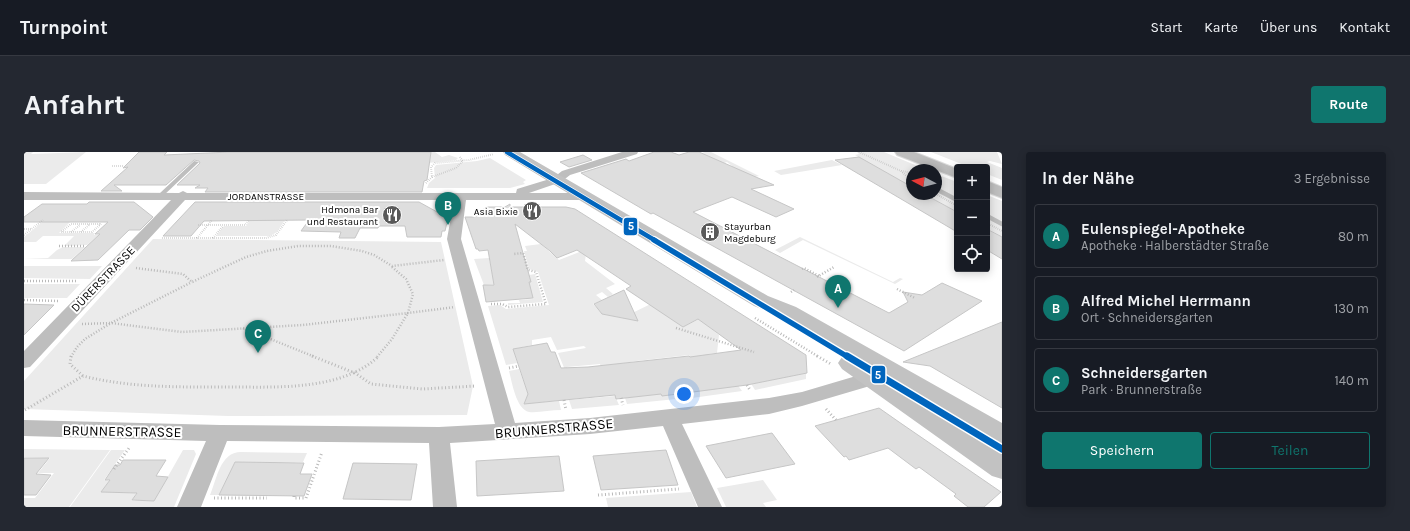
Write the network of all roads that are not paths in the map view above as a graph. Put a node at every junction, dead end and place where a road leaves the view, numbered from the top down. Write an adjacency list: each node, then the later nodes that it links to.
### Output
1 (510, 152): 9 (main road)
2 (633, 152): 9 (street, JORDANSTRASSE)
3 (902, 152): 7 (highway)
4 (922, 152): 6 (highway)
5 (196, 162): 13 (lane)
6 (954, 164)
7 (954, 173)
8 (990, 179): 10 (highway)
9 (556, 180): 17 (main road); 18 (street, JORDANSTRASSE)
10 (1002, 183)
11 (990, 187): 12 (highway)
12 (1002, 193)
13 (161, 195): 14 (street, JORDANSTRASSE); 15 (street, JORDANSTRASSE)
14 (183, 195): 16 (street, JORDANSTRASSE); 20 (street, DÜRERSTRASSE)
15 (24, 196)
16 (461, 196): 18 (street, JORDANSTRASSE); 24 (street)
17 (585, 196): 18 (street, JORDANSTRASSE); 19 (main road)
18 (508, 197)
19 (761, 301): 21 (main road); 27 (main road)
20 (24, 362)
21 (873, 378): 22 (street, BRUNNERSTRASSE); 28 (main road)
22 (669, 417): 24 (street, BRUNNERSTRASSE); 31 (street)
23 (24, 428): 25 (street, BRUNNERSTRASSE)
24 (507, 432): 26 (street, BRUNNERSTRASSE)
25 (220, 433): 26 (street, BRUNNERSTRASSE); 29 (street)
26 (439, 435): 30 (street)
27 (1002, 436)
28 (1002, 467)
29 (197, 502)
30 (445, 507)
31 (710, 507)

